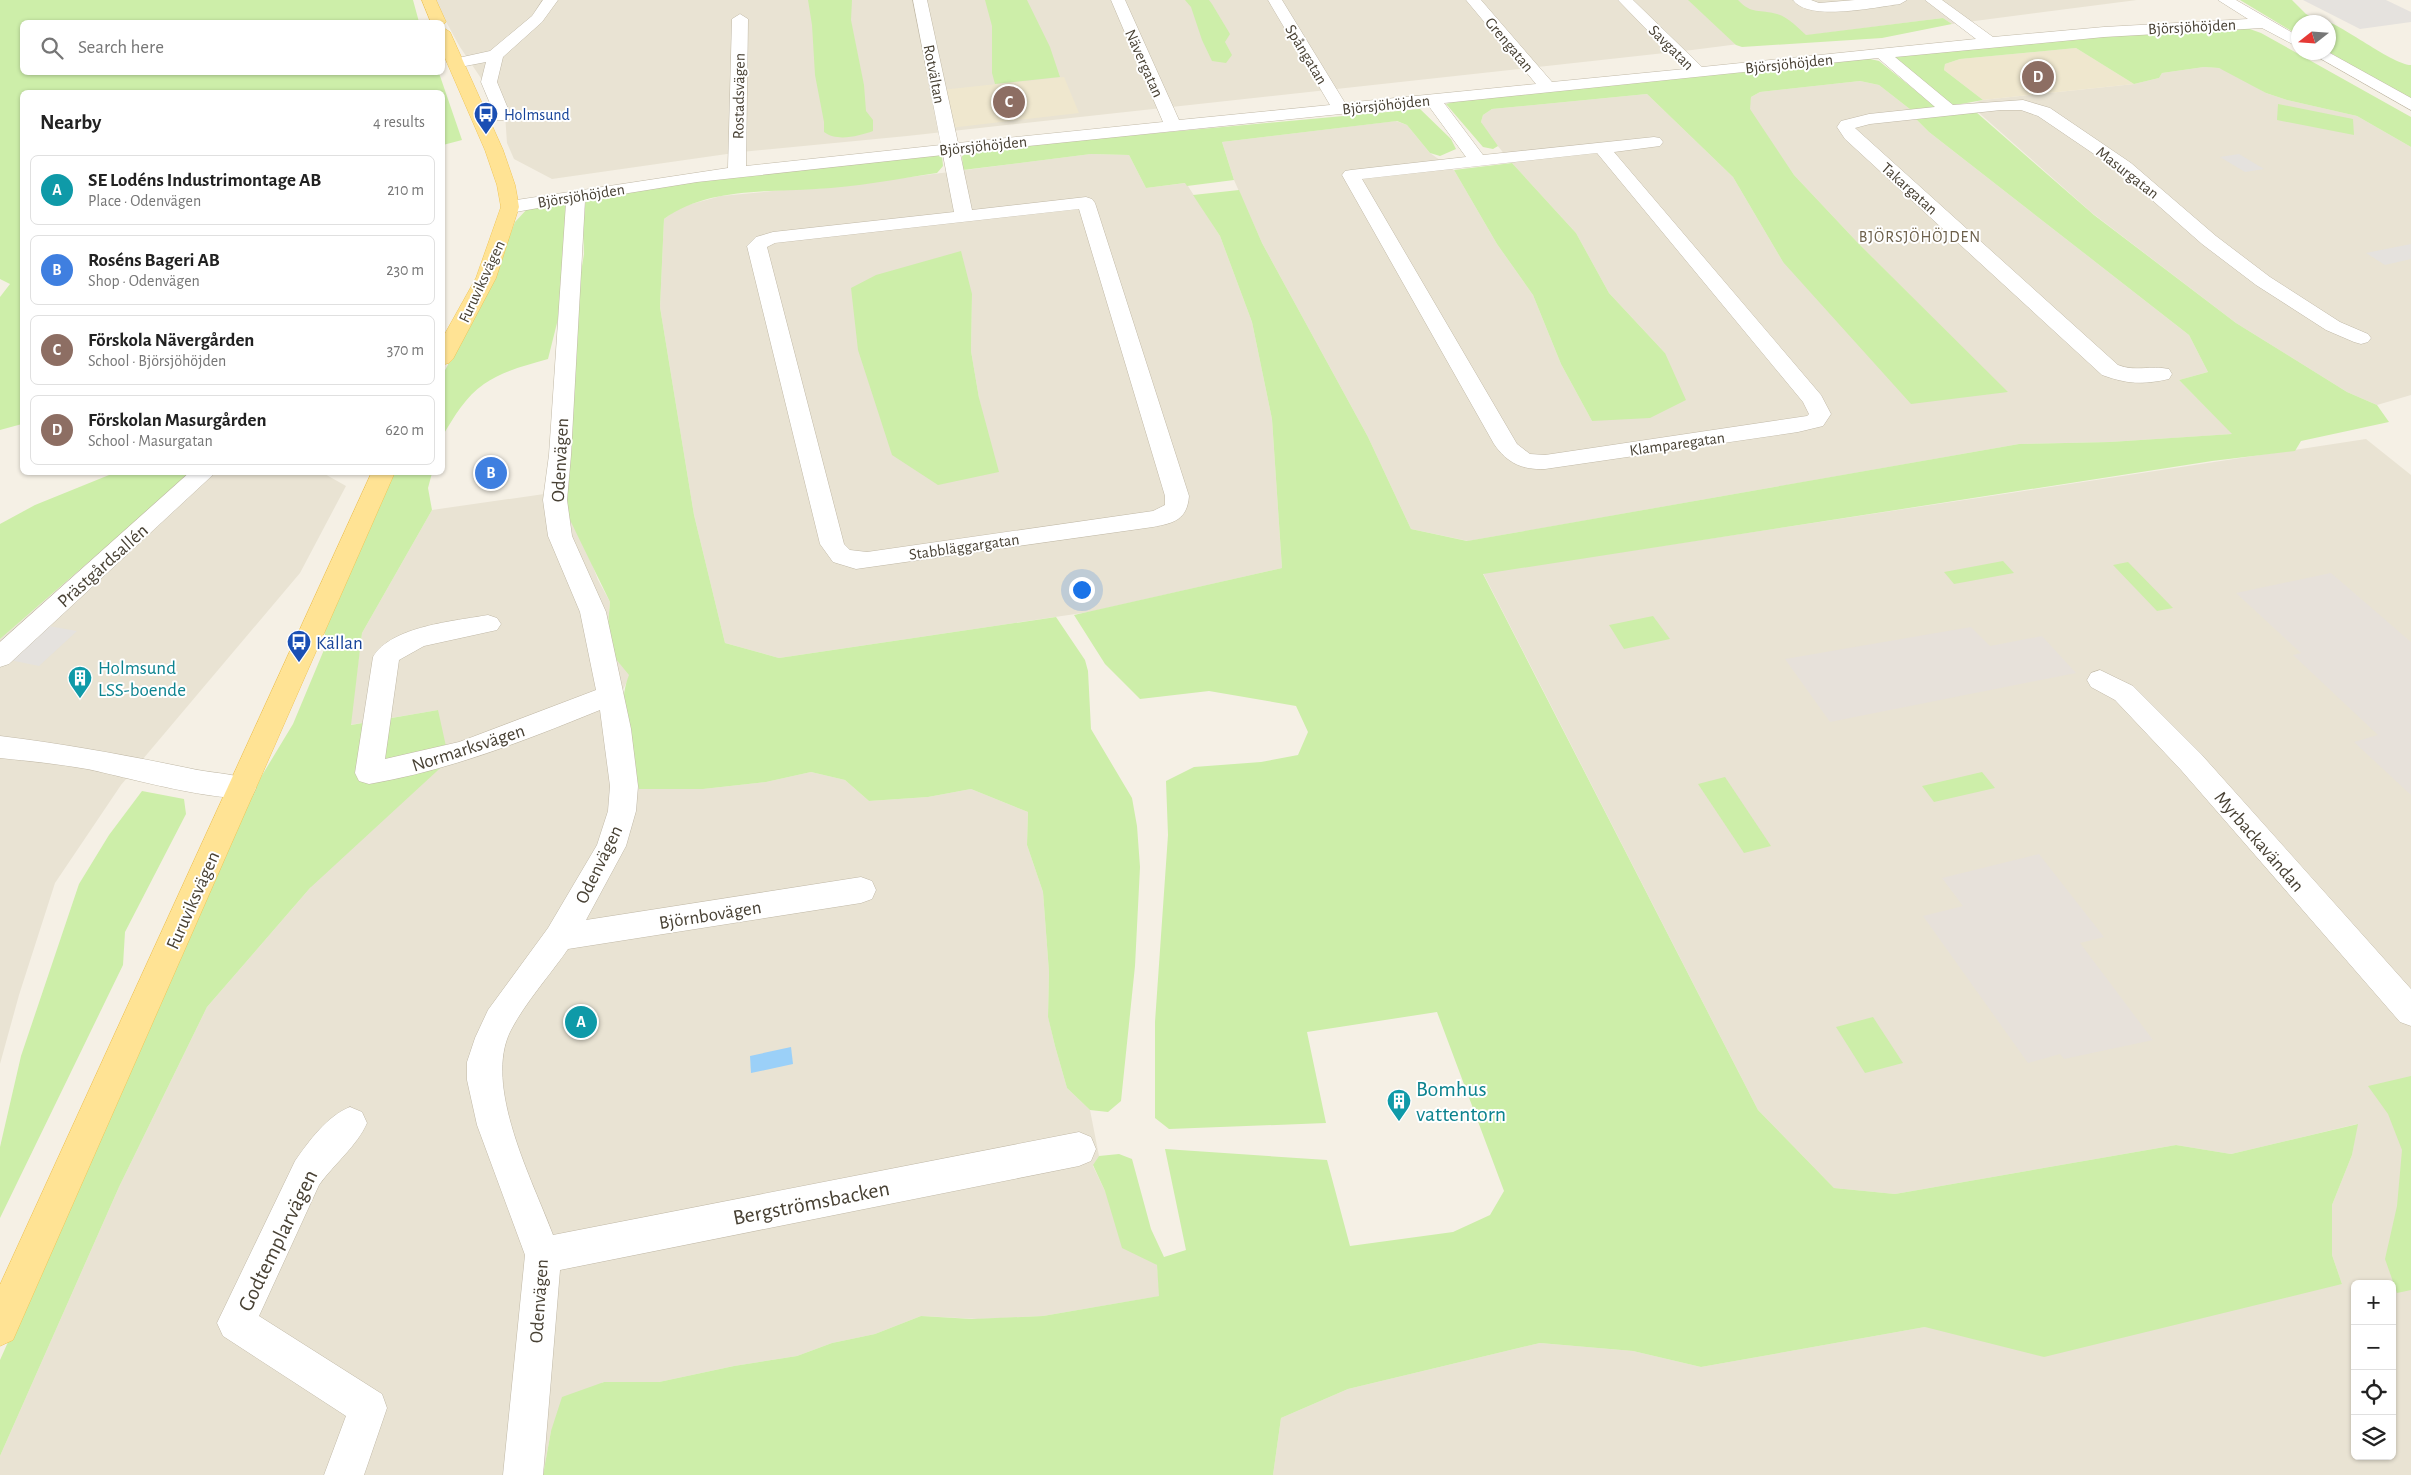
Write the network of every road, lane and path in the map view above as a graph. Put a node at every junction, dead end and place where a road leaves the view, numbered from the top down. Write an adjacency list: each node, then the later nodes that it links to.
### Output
1 (429, 0): 13 (main road)
2 (551, 0): 19 (street)
3 (920, 0): 31 (street, Rotvältan)
4 (1118, 0): 29 (street, Nävergatan)
5 (1275, 0): 26 (street, Spångatan)
6 (1473, 0): 23 (street, Grengatan)
7 (1625, 0): 22 (street, Savgatan)
8 (1800, 0): 9 (street)
9 (1900, 0)
10 (1932, 0): 17 (street)
11 (2225, 0): 14 (street)
12 (740, 18): 34 (street, Rostadsvägen)
13 (437, 20)
14 (2264, 23): 15 (street); 17 (street, Björsjöhöjden)
15 (2291, 38)
16 (445, 39): 21 (main road, Furuviksvägen)
17 (1990, 42): 18 (street, Björsjöhöjden)
18 (1882, 53): 22 (street, Björsjöhöjden); 27 (street)
19 (494, 55): 21 (street); 28 (street)
20 (2331, 60): 25 (street)
21 (455, 62): 36 (main road, Furuviksvägen)
22 (1698, 72): 23 (street, Björsjöhöjden)
23 (1547, 87): 24 (street, Björsjöhöjden)
24 (1432, 99): 26 (street, Björsjöhöjden); 33 (street)
25 (2411, 105)
26 (1340, 108): 29 (street, Björsjöhöjden)
27 (1950, 110): 38 (street, Masurgatan); 40 (street, Takargatan)
28 (503, 116)
29 (1173, 125): 31 (street, Björsjöhöjden)
30 (1654, 142): 32 (street)
31 (950, 148): 34 (street, Björsjöhöjden); 37 (street)
32 (1602, 148): 33 (street, Klamparegatan); 33 (street, Klamparegatan)
33 (1478, 161)
34 (737, 172): 35 (street, Björsjöhöjden)
35 (576, 196): 36 (street, Björsjöhöjden); 46 (street, Odenvägen)
36 (510, 207): 39 (main road, Furuviksvägen)
37 (964, 217): 37 (street, Stabbläggargatan)
38 (2361, 338)
39 (445, 353)
40 (2161, 374)
41 (202, 475): 44 (street, Prästgårdsallén)
42 (383, 475): 48 (main road, Furuviksvägen)
43 (488, 624): 46 (street, Normarksvägen)
44 (0, 657)
45 (2100, 680): 51 (street, Myrbackavändan)
46 (609, 695): 50 (street, Odenvägen)
47 (0, 747): 48 (street)
48 (242, 788): 55 (main road, Furuviksvägen)
49 (861, 890): 50 (street, Björnbovägen)
50 (559, 936): 54 (street, Odenvägen)
51 (2411, 1012)
52 (350, 1123): 56 (street, Godtemplarvägen)
53 (1079, 1150): 54 (street, Bergströmsbacken)
54 (544, 1255): 57 (street, Odenvägen)
55 (0, 1327)
56 (344, 1475)
57 (523, 1475)

